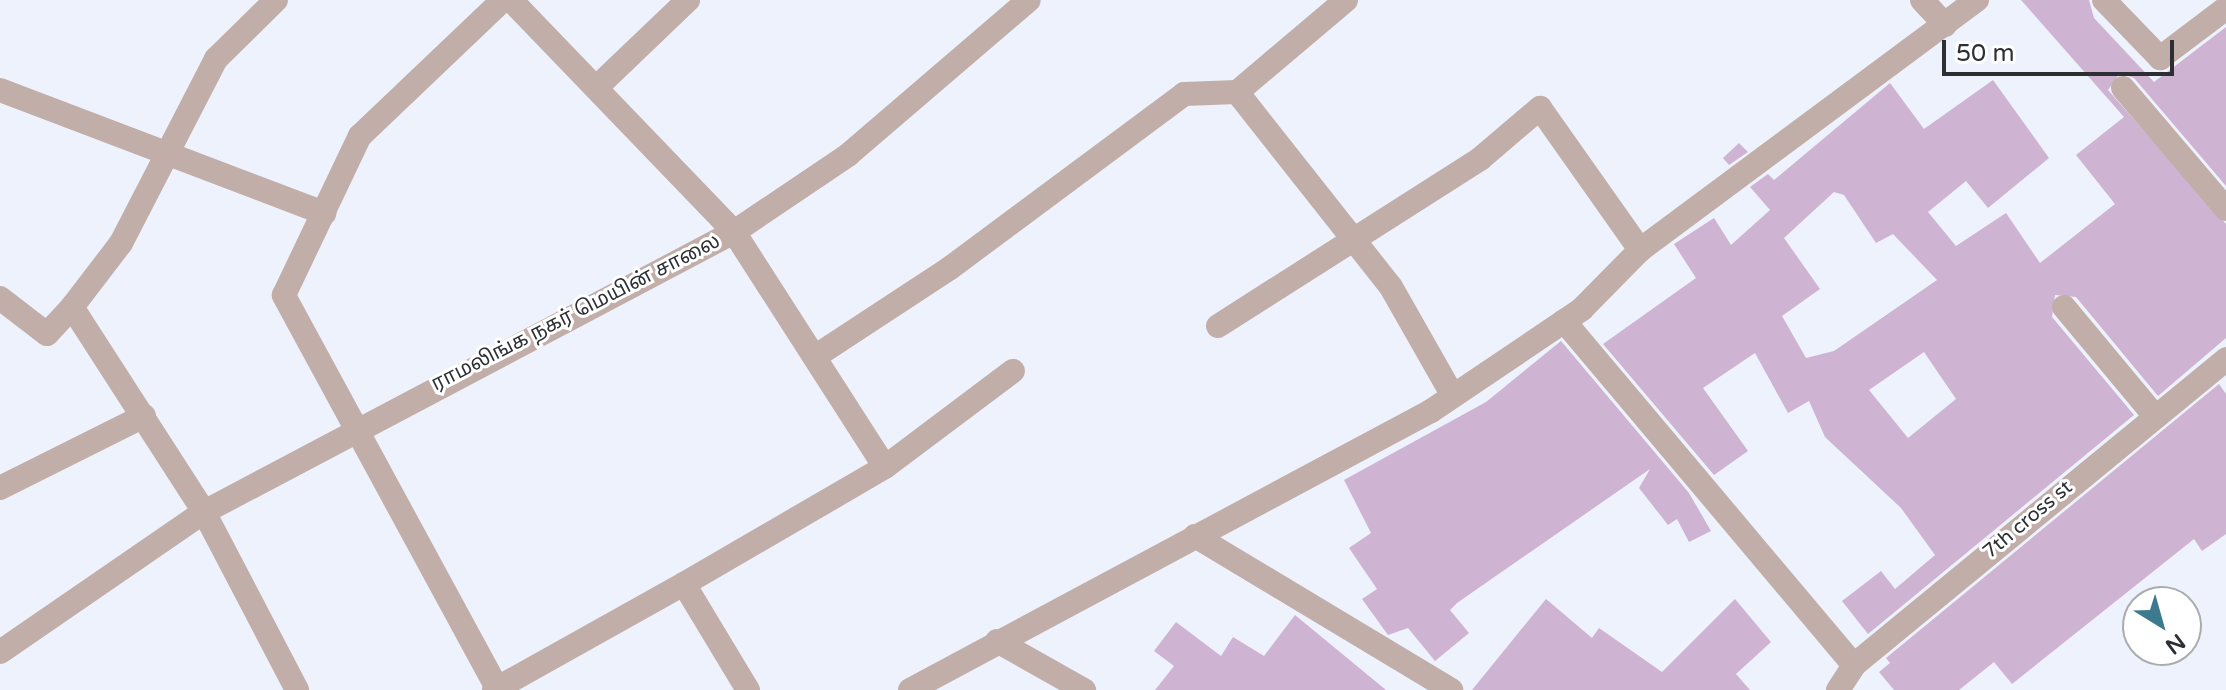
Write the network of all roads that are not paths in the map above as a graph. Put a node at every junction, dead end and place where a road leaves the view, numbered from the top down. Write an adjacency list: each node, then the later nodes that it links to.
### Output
1 (276, 0): 16 (street)
2 (503, 0): 18 (street)
3 (511, 0): 12 (street)
4 (688, 0): 12 (street)
5 (1029, 0): 19 (street)
6 (1346, 0): 15 (street)
7 (1922, 0): 11 (street)
8 (1977, 0): 11 (street)
9 (2104, 0): 10 (street)
10 (2226, 8)
11 (1945, 25): 21 (street)
12 (597, 87): 19 (street)
13 (2123, 88): 17 (street)
14 (0, 90): 16 (street)
15 (1237, 92): 20 (street); 27 (street)
16 (167, 153): 18 (street); 23 (street)
17 (2226, 209)
18 (324, 213): 33 (street)
19 (734, 232): 27 (street, ராமலிங்க நகர் மெயின் சாலை); 33 (street, ராமலிங்க நகர் மெயின் சாலை)
20 (1351, 238): 21 (street); 26 (street); 30 (street)
21 (1640, 250): 25 (street)
22 (0, 298): 23 (street)
23 (72, 307): 32 (street)
24 (2064, 307): 31 (street)
25 (1564, 321): 30 (street); 41 (street)
26 (1218, 326)
27 (816, 356): 34 (street, ராமலிங்க நகர் மெயின் சாலை)
28 (2226, 359): 31 (street, 7th cross st)
29 (1013, 371): 34 (street)
30 (1453, 396): 37 (street)
31 (2154, 415): 41 (street, 7th cross st)
32 (144, 416): 35 (street); 36 (street)
33 (358, 426): 36 (street, ராமலிங்க நகர் மெயின் சாலை); 42 (street)
34 (885, 467): 38 (street)
35 (0, 488)
36 (204, 512): 40 (street, ராமலிங்க நகர் மெயின் சாலை); 43 (street)
37 (1195, 536): 39 (street); 47 (street)
38 (684, 584): 42 (street); 44 (street)
39 (997, 641): 45 (street); 46 (street)
40 (0, 652)
41 (1854, 665): 48 (street, 7th cross st)
42 (495, 689)
43 (297, 690)
44 (748, 690)
45 (910, 690)
46 (1084, 690)
47 (1451, 690)
48 (1838, 690)

